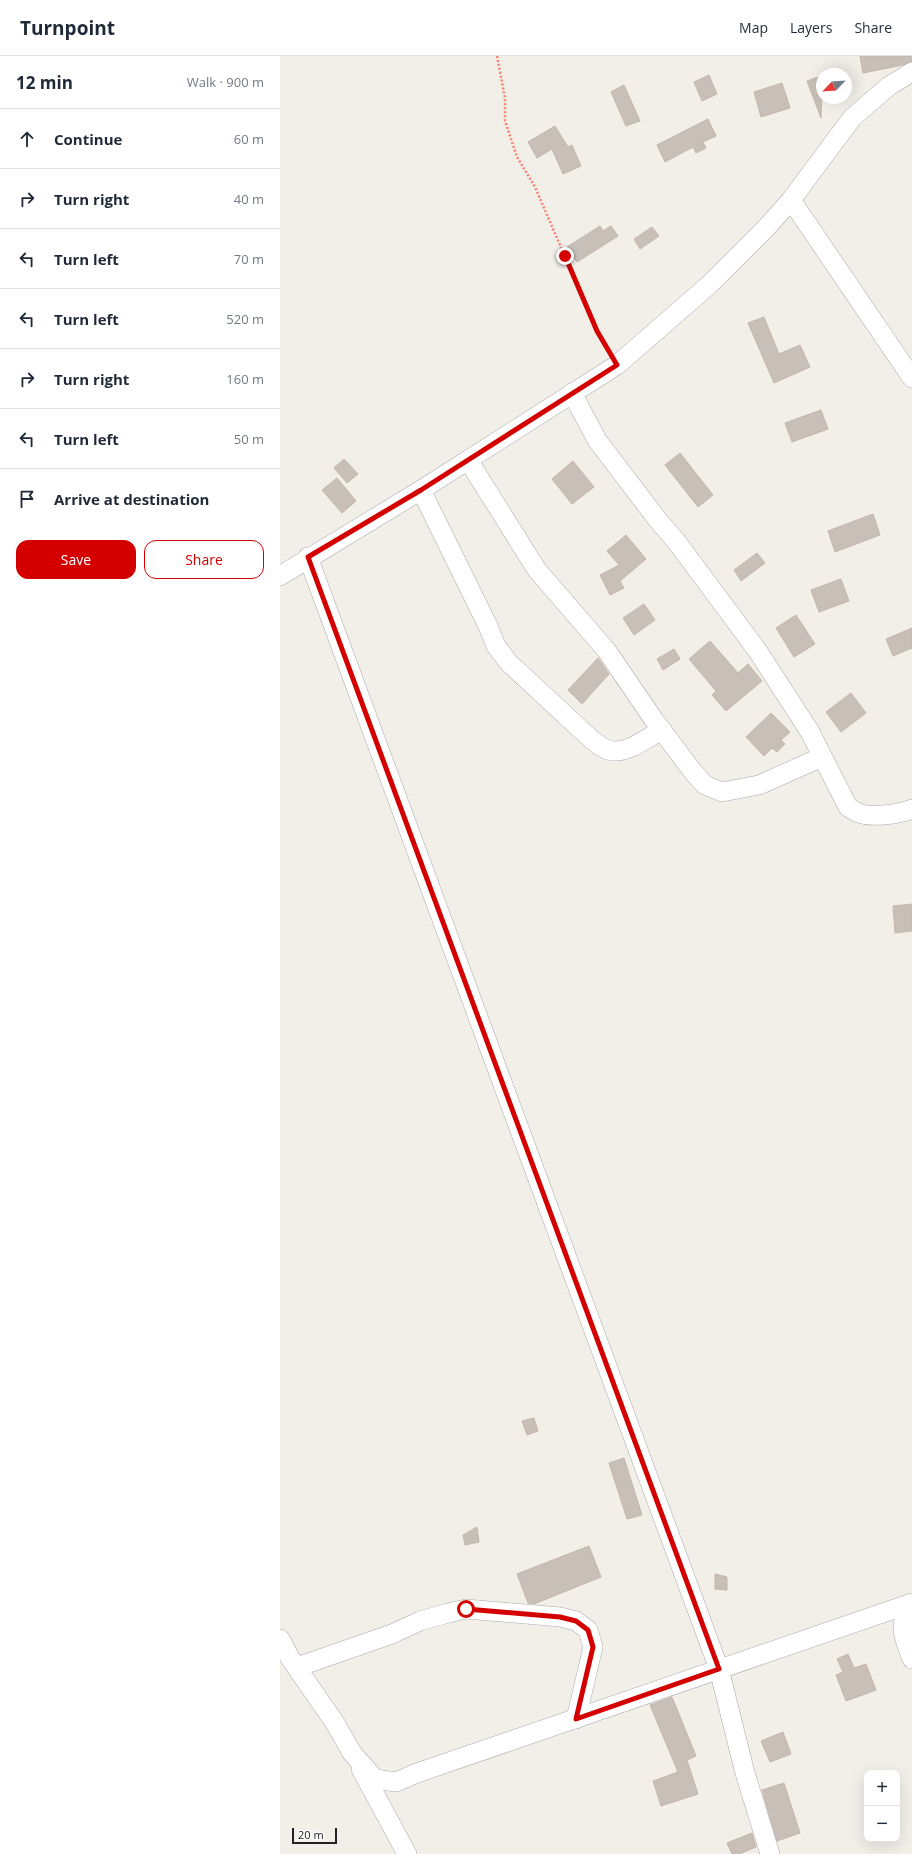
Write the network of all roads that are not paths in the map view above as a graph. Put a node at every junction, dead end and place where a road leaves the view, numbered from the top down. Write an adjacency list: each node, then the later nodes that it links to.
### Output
1 (912, 72): 2 (street)
2 (791, 200): 3 (street); 4 (street)
3 (912, 378)
4 (572, 394): 5 (street); 10 (street)
5 (468, 460): 6 (street); 9 (street)
6 (421, 490): 7 (street); 9 (street)
7 (308, 557): 8 (street); 17 (street)
8 (280, 576)
9 (662, 730): 10 (street)
10 (822, 757): 11 (street)
11 (912, 809)
12 (912, 1603): 17 (street)
13 (912, 1608): 15 (street)
14 (280, 1639): 16 (street)
15 (912, 1658)
16 (289, 1661): 18 (street); 19 (street)
17 (719, 1669): 18 (street); 21 (street)
18 (576, 1719): 19 (street)
19 (352, 1753): 20 (street)
20 (407, 1854)
21 (770, 1854)

